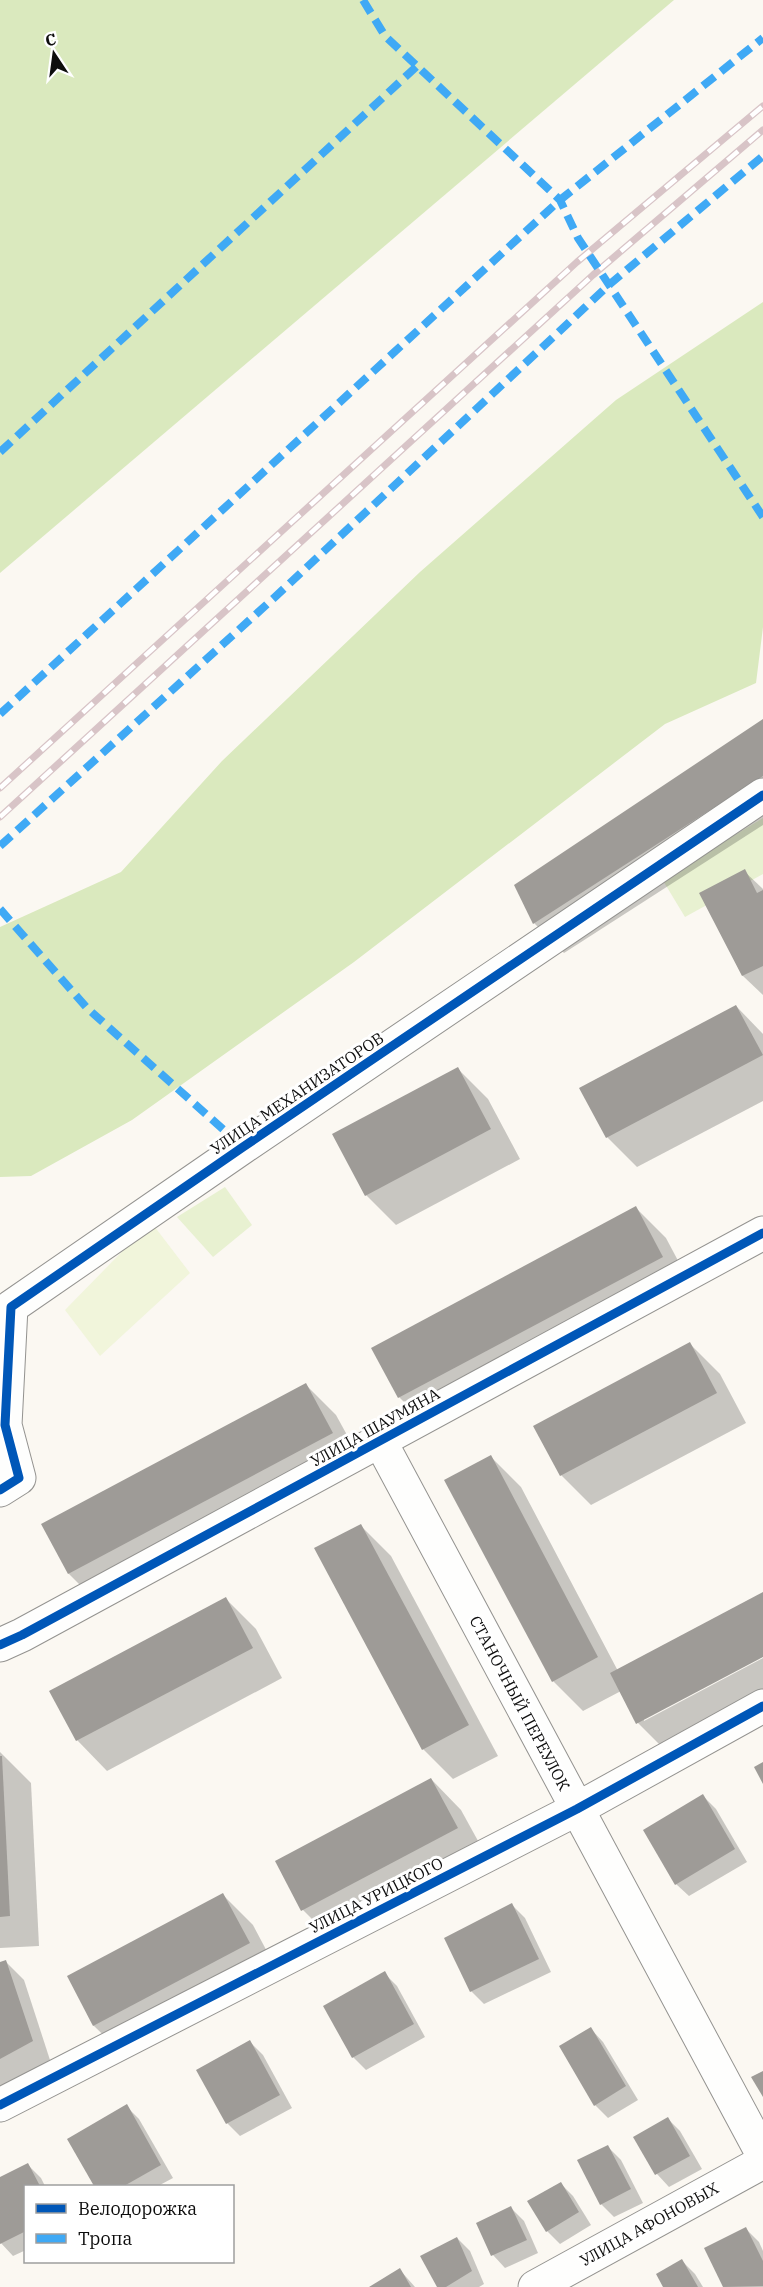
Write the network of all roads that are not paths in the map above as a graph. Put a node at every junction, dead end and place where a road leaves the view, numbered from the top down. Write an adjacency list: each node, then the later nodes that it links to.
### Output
1 (763, 795): 4 (street, УЛИЦА МЕХАНИЗАТОРОВ)
2 (763, 1233): 3 (street, УЛИЦА ШАУМЯНА)
3 (380, 1441): 5 (street, УЛИЦА ШАУМЯНА); 7 (street, СТАНОЧНЫЙ ПЕРЕУЛОК)
4 (0, 1490)
5 (0, 1645)
6 (763, 1706): 7 (street, УЛИЦА УРИЦКОГО)
7 (577, 1809): 8 (street, УЛИЦА УРИЦКОГО); 9 (street, СТАНОЧНЫЙ ПЕРЕУЛОК)
8 (0, 2105)
9 (763, 2155)
10 (763, 2162): 11 (street, УЛИЦА АФОНОВЫХ)
11 (535, 2287)

